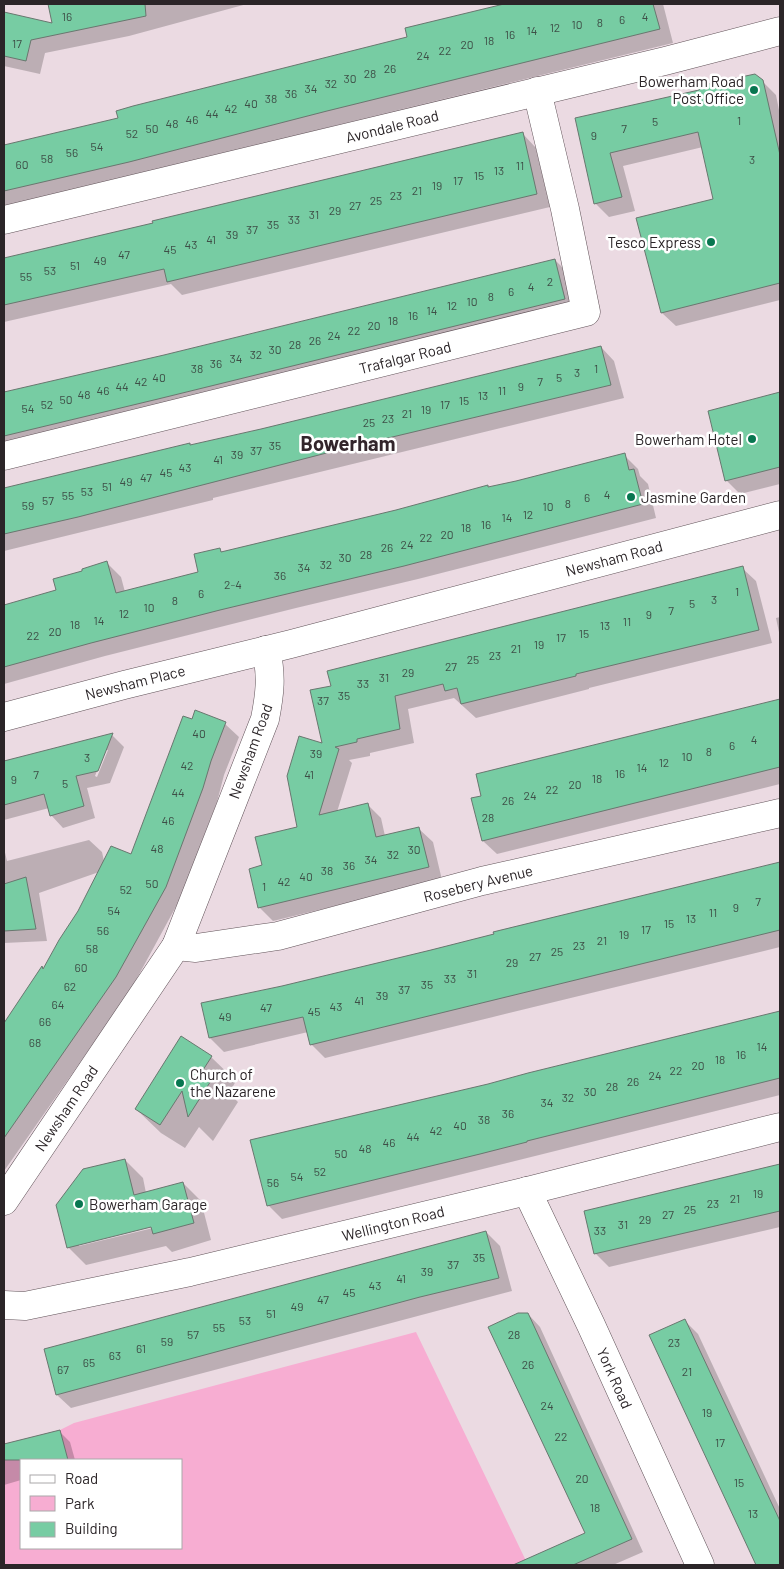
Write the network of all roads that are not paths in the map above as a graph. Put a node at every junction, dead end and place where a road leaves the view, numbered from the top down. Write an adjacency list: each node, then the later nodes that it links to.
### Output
1 (780, 31): 2 (street, Avondale Road)
2 (537, 91): 3 (street, Avondale Road); 4 (street, Trafalgar Road)
3 (4, 220)
4 (4, 456)
5 (780, 515): 6 (street, Newsham Road)
6 (266, 650): 7 (street, Newsham Place); 9 (street, Newsham Road)
7 (4, 717)
8 (780, 813): 9 (street, Rosebery Avenue)
9 (176, 946): 12 (street, Newsham Road)
10 (780, 1126): 11 (street, Wellington Road)
11 (527, 1191): 13 (street, Wellington Road); 14 (street, York Road)
12 (4, 1201)
13 (4, 1305)
14 (700, 1565)

